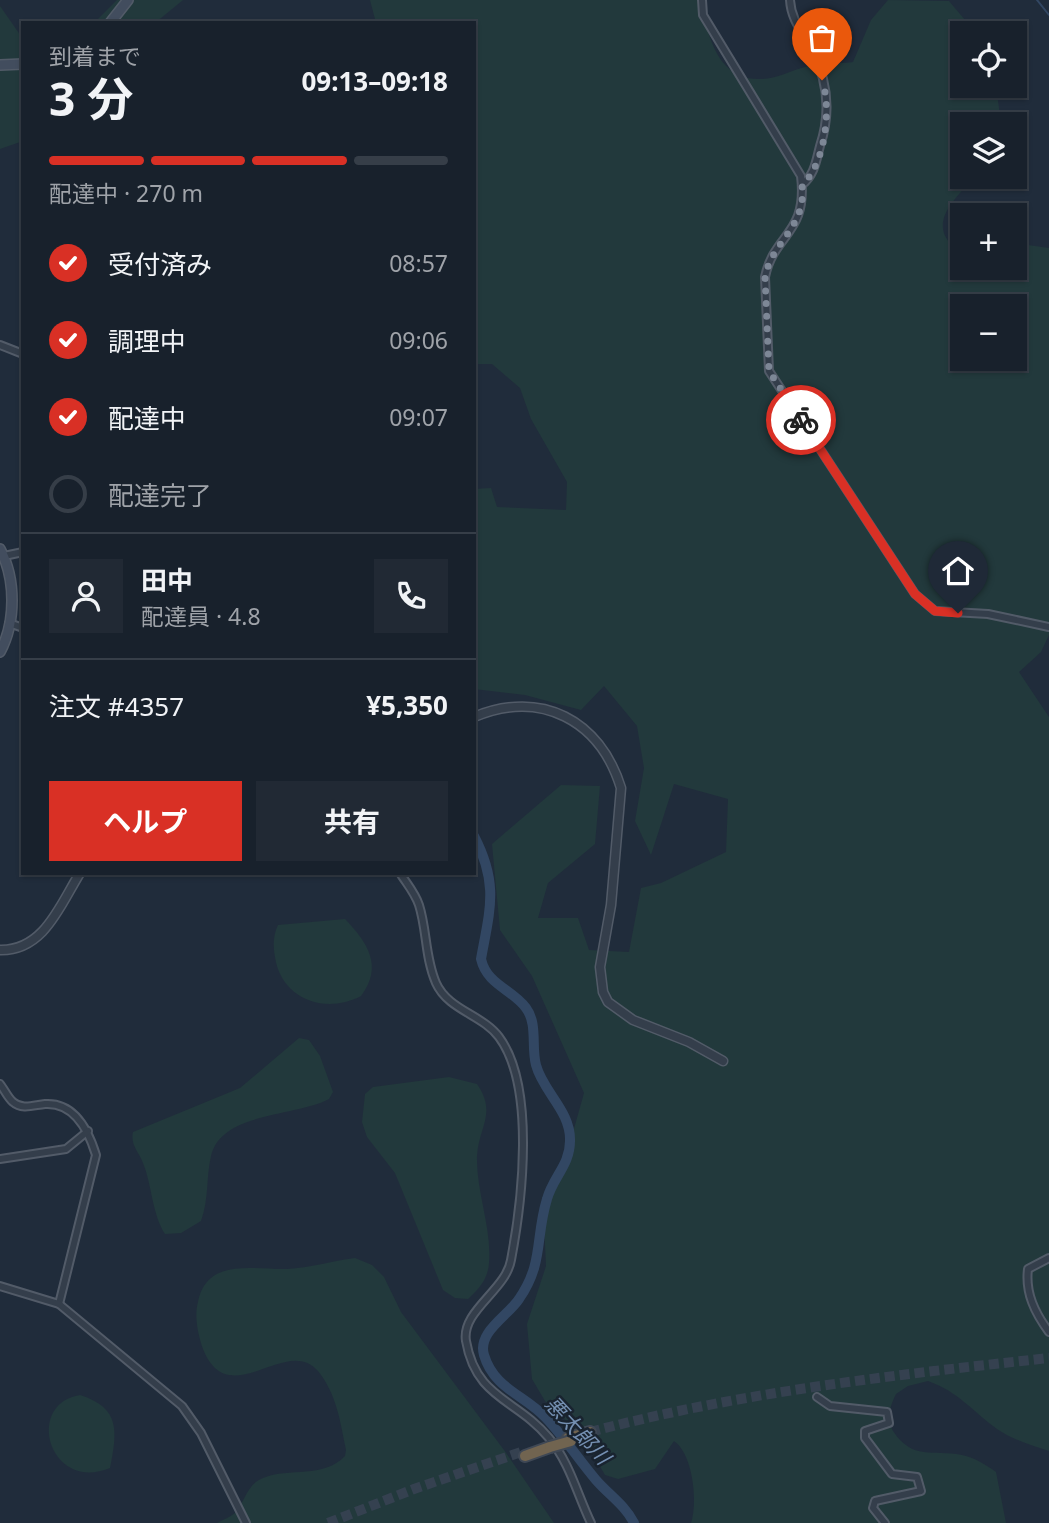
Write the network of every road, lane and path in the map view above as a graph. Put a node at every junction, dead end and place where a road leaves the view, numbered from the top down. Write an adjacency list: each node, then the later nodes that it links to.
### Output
1 (128, 0): 4 (main road)
2 (702, 0): 7 (street)
3 (790, 0): 7 (street)
4 (112, 21)
5 (21, 64): 6 (main road)
6 (0, 65)
7 (802, 185): 13 (street)
8 (0, 345): 9 (street)
9 (21, 353)
10 (21, 552): 11 (street)
11 (2, 553): 12 (main road)
12 (9, 623): 14 (street); 15 (main road)
13 (1049, 626)
14 (21, 627)
15 (0, 652)
16 (476, 716): 20 (street)
17 (79, 875): 19 (street)
18 (401, 875): 32 (street)
19 (0, 950)
20 (723, 1061)
21 (0, 1084): 22 (street)
22 (88, 1131): 23 (street); 26 (street)
23 (0, 1159)
24 (1049, 1258): 27 (street)
25 (0, 1286): 26 (street)
26 (59, 1304): 31 (street)
27 (1049, 1332)
28 (817, 1397): 33 (street)
29 (590, 1434): 30 (highway, bridge)
30 (524, 1453)
31 (246, 1523)
32 (591, 1523)
33 (885, 1523)

